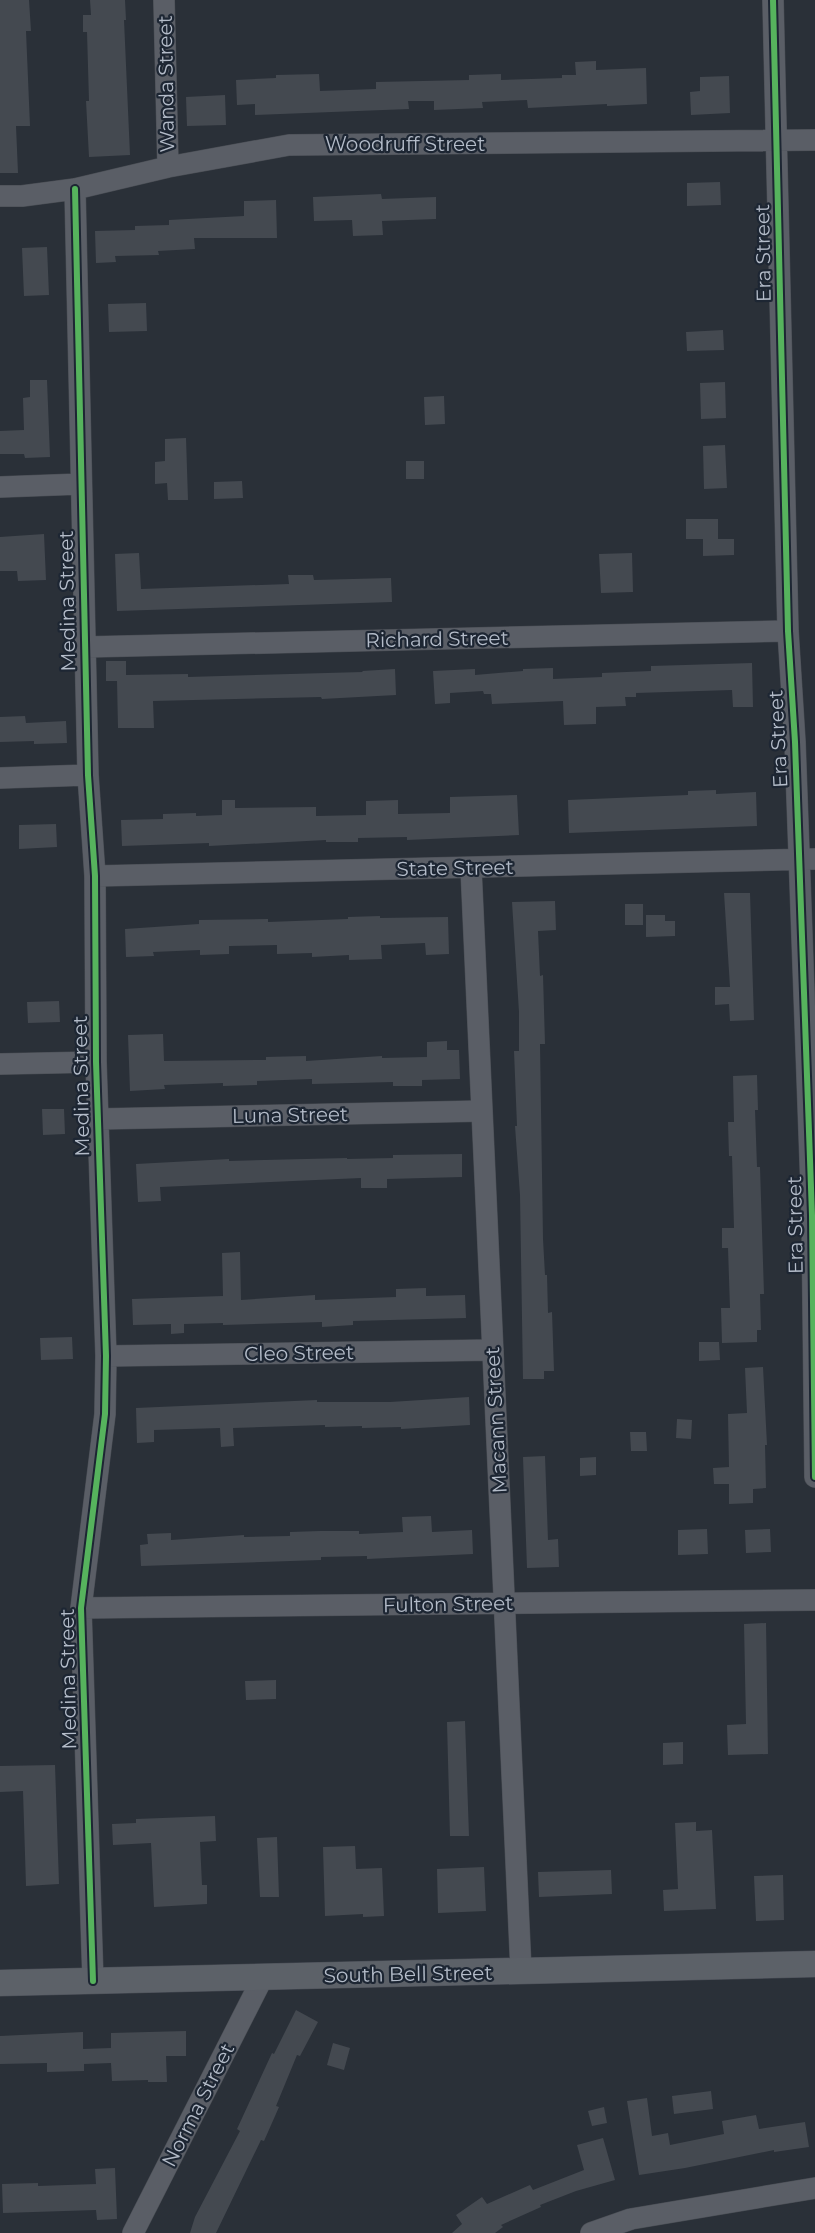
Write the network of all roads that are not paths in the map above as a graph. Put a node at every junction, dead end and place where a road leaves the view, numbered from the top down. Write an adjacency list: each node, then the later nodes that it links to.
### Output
1 (164, 0): 5 (street, Wanda Street)
2 (773, 0): 3 (street, Era Street)
3 (777, 141): 4 (street, Woodruff Street); 5 (street, Woodruff Street); 10 (street, Era Street)
4 (815, 141)
5 (168, 167): 6 (street, Woodruff Street)
6 (75, 189): 7 (street, Woodruff Street); 8 (street, Medina Street)
7 (0, 196)
8 (81, 484): 9 (street); 11 (street, Medina Street)
9 (0, 487)
10 (789, 631): 11 (street, Richard Street); 14 (street, Era Street)
11 (85, 647): 12 (street, Medina Street)
12 (87, 775): 13 (street); 16 (street, Medina Street)
13 (0, 778)
14 (807, 860): 15 (street, State Street); 21 (street, Era Street)
15 (471, 868): 16 (street, State Street); 19 (street, Macann Street)
16 (95, 876): 17 (street, Medina Street)
17 (96, 1062): 18 (street); 20 (street, Medina Street)
18 (0, 1064)
19 (482, 1111): 20 (street, Luna Street); 22 (street, Macann Street)
20 (98, 1119): 23 (street, Medina Street)
21 (813, 1215): 24 (street, Era Street)
22 (493, 1350): 23 (street, Cleo Street); 26 (street, Macann Street)
23 (106, 1356): 27 (street, Medina Street)
24 (815, 1477)
25 (815, 1600): 26 (street, Fulton Street)
26 (504, 1603): 27 (street, Fulton Street); 29 (street, Macann Street)
27 (81, 1608): 31 (street, Medina Street)
28 (815, 1964): 29 (main road, South Bell Street)
29 (521, 1971): 30 (main road, South Bell Street)
30 (263, 1977): 31 (main road, South Bell Street); 34 (street, Norma Street)
31 (93, 1981): 32 (main road, South Bell Street)
32 (0, 1983)
33 (815, 2188): 35 (street)
34 (133, 2233)
35 (591, 2233)

